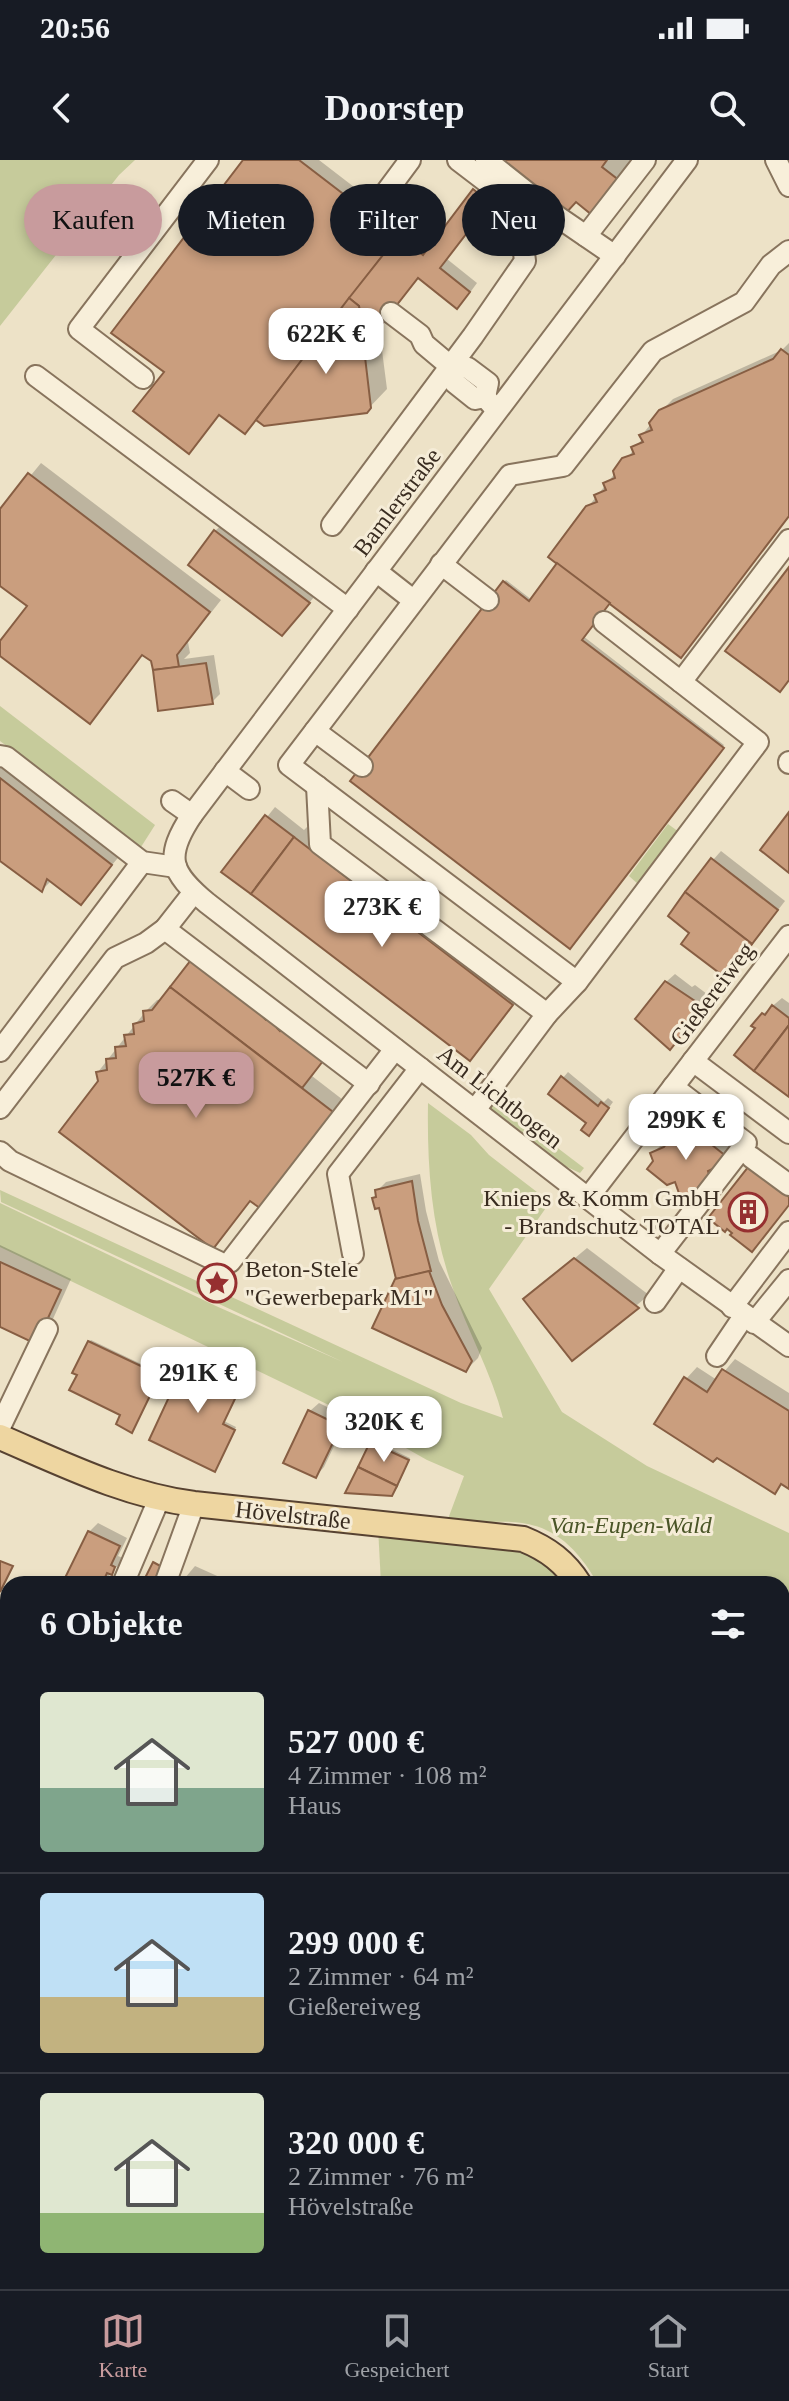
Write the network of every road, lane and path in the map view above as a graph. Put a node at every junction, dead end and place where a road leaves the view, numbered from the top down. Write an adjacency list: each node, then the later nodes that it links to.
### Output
1 (208, 160): 16 (street)
2 (410, 160): 8 (street)
3 (458, 160): 14 (street)
4 (486, 160): 10 (street)
5 (645, 160): 10 (street)
6 (687, 160): 12 (street, Bamlerstraße)
7 (776, 160): 9 (street)
8 (392, 184)
9 (789, 186)
10 (586, 236): 12 (street)
11 (789, 251): 20 (street)
12 (615, 256): 17 (street, Bamlerstraße)
13 (391, 313): 14 (street)
14 (449, 365): 17 (street); 18 (street)
15 (36, 376): 24 (street)
16 (143, 378)
17 (492, 404): 21 (street, Bamlerstraße)
18 (332, 525)
19 (789, 540): 26 (street)
20 (441, 564): 22 (street); 23 (street)
21 (376, 571): 22 (street); 24 (street, Bamlerstraße)
22 (413, 600): 27 (street)
23 (488, 600)
24 (348, 609): 30 (street, Bamlerstraße)
25 (604, 622): 26 (street)
26 (681, 682): 41 (street)
27 (315, 731): 29 (street); 31 (street)
28 (0, 756): 35 (street)
29 (362, 766)
30 (225, 771): 32 (street); 34 (street, Bamlerstraße)
31 (317, 786): 41 (street); 42 (street)
32 (249, 789)
33 (172, 801): 34 (street)
34 (192, 815): 36 (street, Bamlerstraße)
35 (142, 862): 36 (street); 44 (street)
36 (184, 880): 37 (street); 43 (street, Am Lichtbogen)
37 (165, 929): 47 (street); 49 (street)
38 (789, 936): 39 (street, Gießereiweg)
39 (772, 958): 40 (street); 45 (street, Gießereiweg)
40 (789, 971)
41 (577, 982): 42 (street)
42 (547, 1014): 50 (street)
43 (395, 1049): 46 (street, Am Lichtbogen); 47 (street)
44 (0, 1051)
45 (693, 1061): 48 (street, Gießereiweg); 51 (street)
46 (420, 1068): 50 (street, Am Lichtbogen); 57 (street)
47 (369, 1084): 52 (street)
48 (673, 1087): 55 (street, Gießereiweg); 58 (street)
49 (0, 1108)
50 (475, 1110): 55 (street, Am Lichtbogen)
51 (789, 1133)
52 (0, 1152)
53 (751, 1157): 54 (street)
54 (789, 1185)
55 (588, 1198): 58 (street, Am Lichtbogen)
56 (789, 1232): 62 (street)
57 (353, 1254)
58 (660, 1254): 59 (street, Am Lichtbogen)
59 (679, 1268): 61 (street); 62 (street, Am Lichtbogen)
60 (789, 1280): 62 (street)
61 (655, 1302)
62 (744, 1315): 64 (street, Am Lichtbogen); 65 (street)
63 (47, 1329): 66 (street)
64 (789, 1346)
65 (717, 1356)
66 (0, 1427)
67 (0, 1437): 68 (main road, Hövelstraße)
68 (159, 1499): 69 (main road, Hövelstraße); 70 (street)
69 (194, 1504): 71 (street); 72 (main road, Hövelstraße)
70 (126, 1576)
71 (168, 1576)
72 (573, 1576)

